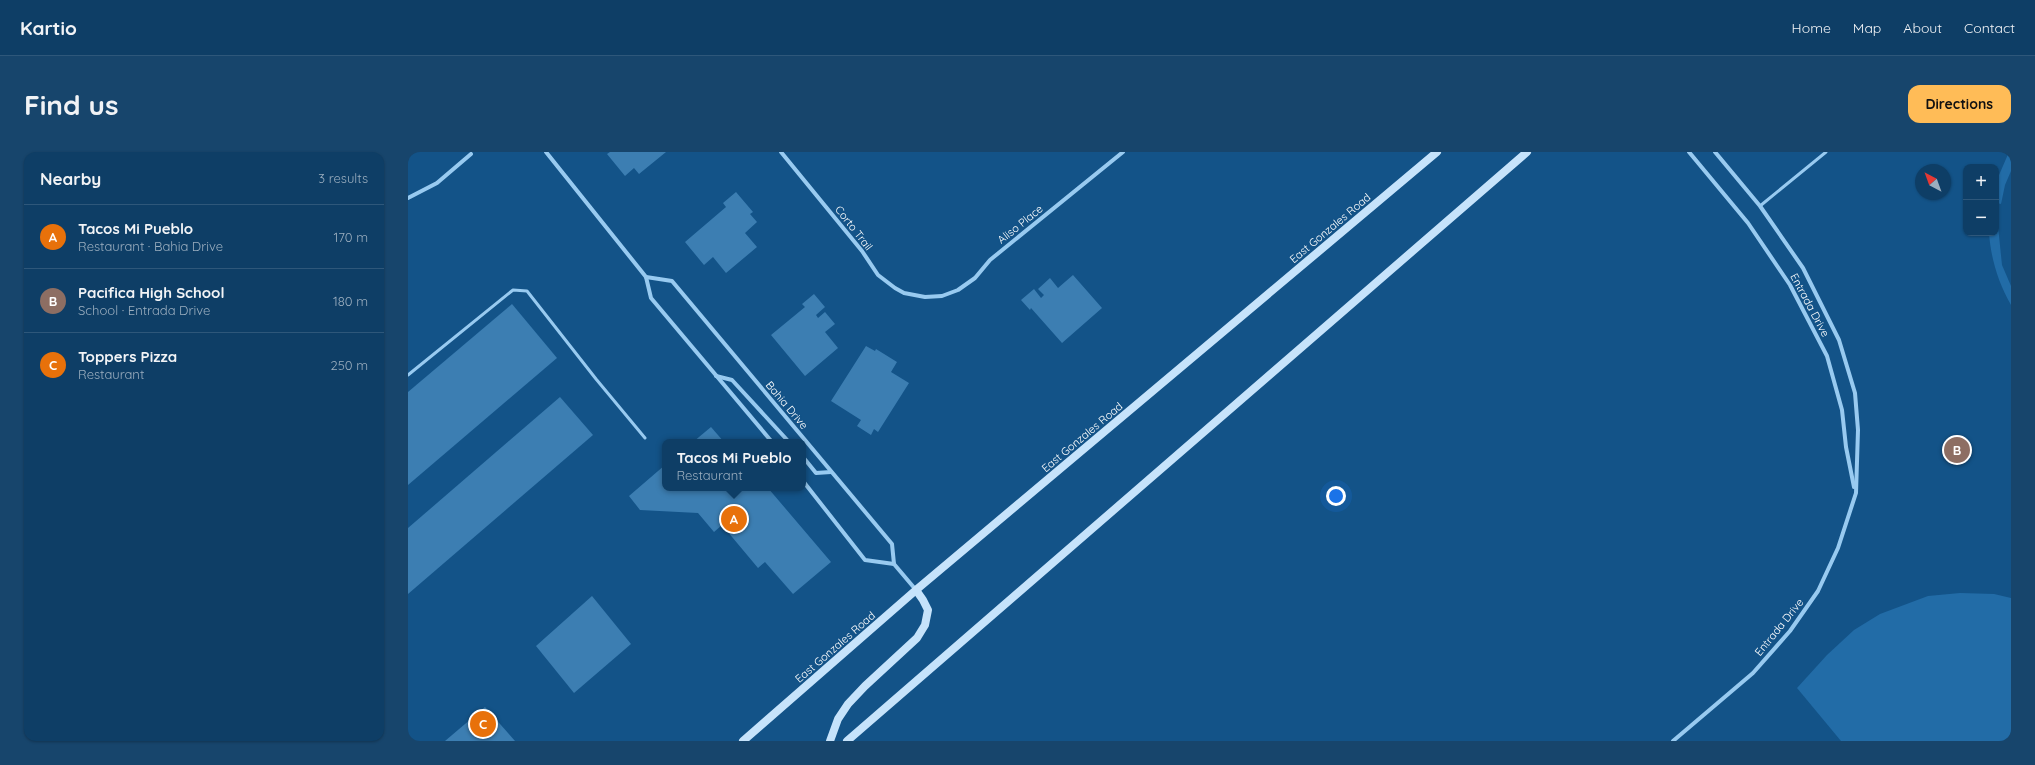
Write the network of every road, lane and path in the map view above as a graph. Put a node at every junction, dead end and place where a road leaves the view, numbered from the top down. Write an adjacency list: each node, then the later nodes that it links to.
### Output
1 (546, 152): 12 (street)
2 (781, 152): 13 (street, Corto Trail)
3 (1123, 152): 13 (street, Aliso Place)
4 (1437, 152): 26 (main road, East Gonzales Road)
5 (1527, 152): 29 (main road)
6 (1689, 152): 24 (street, Entrada Drive)
7 (1715, 152): 11 (street, Entrada Drive)
8 (1826, 152): 11 (lane)
9 (471, 154): 10 (street)
10 (408, 198)
11 (1760, 206): 24 (street, Entrada Drive)
12 (646, 276): 15 (street); 19 (street, Bahia Drive)
13 (925, 297)
14 (408, 375): 16 (lane)
15 (715, 376): 17 (street); 18 (street)
16 (645, 438)
17 (769, 439)
18 (786, 439)
19 (804, 439)
20 (806, 442): 22 (street, Bahia Drive)
21 (806, 461): 22 (street)
22 (831, 472): 25 (street, Bahia Drive)
23 (806, 486): 25 (street)
24 (1856, 493): 30 (street, Entrada Drive)
25 (894, 564): 26 (street)
26 (916, 590): 27 (main road, East Gonzales Road); 28 (main road)
27 (743, 741)
28 (830, 741)
29 (848, 741)
30 (1673, 741)

